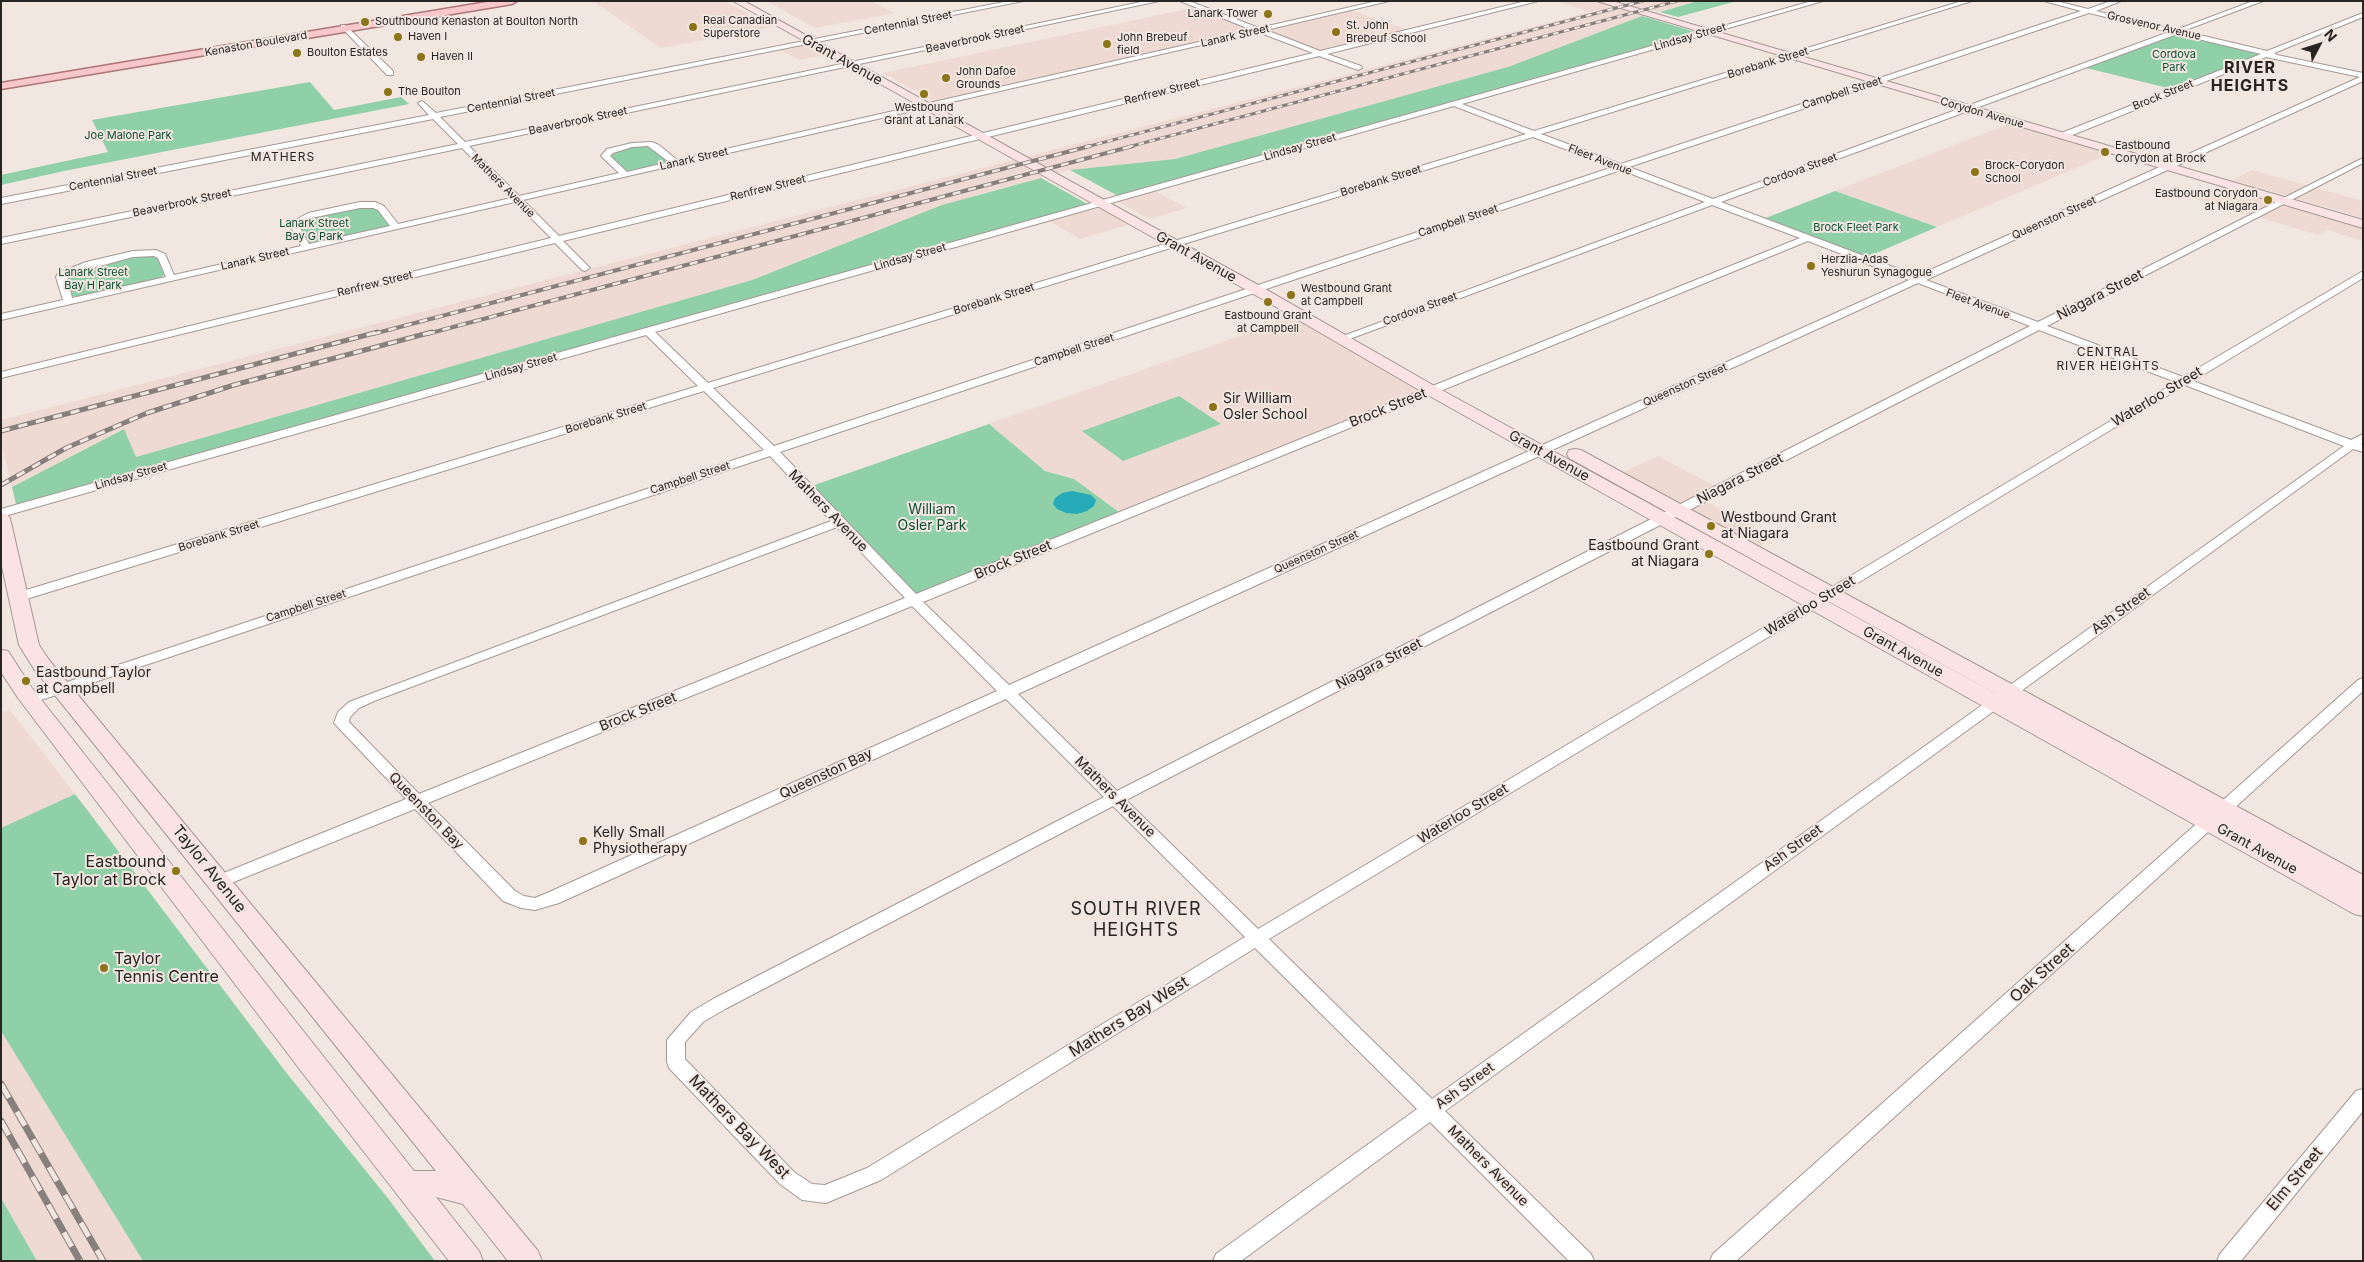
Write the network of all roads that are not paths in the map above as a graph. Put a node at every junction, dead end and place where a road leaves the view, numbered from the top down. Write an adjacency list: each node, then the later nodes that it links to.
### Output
1 (492, 1): 19 (main road, Kenaston Boulevard)
2 (512, 1): 19 (main road, Kenaston Boulevard)
3 (737, 1): 24 (main road, Grant Avenue)
4 (752, 1): 23 (main road, Grant Avenue)
5 (1020, 1): 23 (street, Centennial Street)
6 (1156, 1): 28 (street, Beaverbrook Street)
7 (1183, 1): 20 (street)
8 (1386, 1): 20 (street, Lanark Street)
9 (1535, 1): 26 (street, Renfrew Street)
10 (1601, 1): 21 (main road, Corydon Avenue)
11 (1616, 1): 21 (main road, Corydon Avenue)
12 (1820, 1): 21 (street, Lindsay Street)
13 (1969, 1): 27 (street, Borebank Street)
14 (2047, 1): 17 (street, Grosvenor Avenue)
15 (2118, 1): 17 (street, Campbell Street)
16 (2260, 1): 22 (street, Cordova Street)
17 (2089, 11): 22 (street, Grosvenor Avenue); 33 (street, Campbell Street)
18 (2363, 15): 25 (street, Brock Street)
19 (345, 27): 31 (street); 34 (main road, Kenaston Boulevard); 35 (main road, Kenaston Boulevard)
20 (1259, 30): 26 (street); 38 (street, Lanark Street)
21 (1712, 31): 27 (main road, Corydon Avenue); 37 (street, Lindsay Street)
22 (2176, 32): 25 (street, Grosvenor Avenue); 39 (street, Cordova Street)
23 (822, 40): 24 (street, Centennial Street); 28 (main road, Grant Avenue)
24 (810, 42): 29 (main road, Grant Avenue); 40 (street, Centennial Street)
25 (2267, 53): 32 (street, Grosvenor Avenue); 43 (street, Brock Street)
26 (1320, 54): 30 (street); 41 (street, Renfrew Street)
27 (1793, 55): 33 (main road, Corydon Avenue); 42 (street, Borebank Street)
28 (863, 62): 29 (street, Beaverbrook Street); 38 (main road, Grant Avenue)
29 (851, 65): 38 (main road, Grant Avenue); 44 (street, Beaverbrook Street)
30 (1358, 68)
31 (390, 73)
32 (2363, 77): 47 (street, Queenston Street)
33 (1881, 81): 39 (main road, Corydon Avenue); 48 (street, Campbell Street)
34 (1, 82)
35 (1, 86)
36 (422, 103): 40 (street, Mathers Avenue)
37 (1454, 104): 42 (street, Fleet Avenue); 53 (street, Lindsay Street)
38 (931, 105): 41 (main road, Grant Avenue); 46 (street, Lanark Street)
39 (1972, 107): 43 (main road, Corydon Avenue); 54 (street, Cordova Street)
40 (434, 116): 44 (street, Mathers Avenue); 52 (street, Centennial Street)
41 (985, 135): 53 (main road, Grant Avenue); 58 (street, Renfrew Street)
42 (1533, 135): 48 (street, Fleet Avenue); 61 (street, Borebank Street)
43 (2066, 135): 47 (main road, Corydon Avenue)
44 (463, 145): 50 (street, Mathers Avenue); 60 (street, Beaverbrook Street)
45 (2363, 160): 51 (street, Niagara Street)
46 (675, 163): 49 (street, Lanark Street); 49 (street)
47 (2172, 165): 51 (main road, Corydon Avenue); 66 (street, Queenston Street)
48 (1620, 167): 54 (street, Fleet Avenue); 67 (street, Campbell Street)
49 (625, 174): 50 (street, Lanark Street)
50 (516, 199): 57 (street, Lanark Street); 58 (street, Mathers Avenue)
51 (2287, 199): 55 (main road, Corydon Avenue); 56 (main road, Corydon Avenue); 70 (street, Niagara Street)
52 (1, 201)
53 (1106, 202): 61 (main road, Grant Avenue); 71 (street, Lindsay Street)
54 (1710, 202): 59 (street, Fleet Avenue); 72 (street, Cordova Street)
55 (2363, 218)
56 (2363, 224)
57 (396, 227): 62 (street, Lanark Street); 62 (street)
58 (557, 239): 63 (street, Mathers Avenue); 73 (street, Renfrew Street)
59 (1806, 240): 66 (street, Fleet Avenue); 76 (street, Brock Street)
60 (1, 241)
61 (1180, 242): 67 (main road, Grant Avenue); 75 (street, Borebank Street)
62 (306, 248): 65 (street, Lanark Street)
63 (585, 268)
64 (2363, 274): 74 (street, Waterloo Street)
65 (171, 278): 68 (street, Lanark Street); 68 (street)
66 (1916, 280): 70 (street, Fleet Avenue); 78 (street, Queenston Street)
67 (1261, 287): 72 (main road, Grant Avenue); 79 (street, Campbell Street)
68 (68, 301): 69 (street, Lanark Street)
69 (1, 317)
70 (2039, 326): 74 (street, Fleet Avenue); 81 (street, Niagara Street)
71 (648, 331): 75 (street, Mathers Avenue); 80 (street, Lindsay Street)
72 (1348, 336): 76 (main road, Grant Avenue)
73 (1, 375)
74 (2184, 381): 77 (street, Fleet Avenue); 85 (street, Waterloo Street)
75 (707, 387): 79 (street, Mathers Avenue); 84 (street, Borebank Street)
76 (1439, 388): 78 (main road, Grant Avenue); 86 (street, Brock Street)
77 (2359, 444): 91 (street, Ash Street)
78 (1548, 447): 81 (main road, Grant Avenue); 90 (street, Queenston Street)
79 (771, 451): 83 (street, Mathers Avenue); 89 (street, Campbell Street)
80 (1, 512)
81 (1670, 515): 85 (main road, Grant Avenue); 93 (street, Niagara Street)
82 (1, 518): 84 (main road, Taylor Avenue)
83 (839, 522): 86 (street, Mathers Avenue); 94 (street, Queenston Bay)
84 (18, 597): 89 (main road, Taylor Avenue)
85 (1821, 599): 91 (main road, Grant Avenue); 100 (street, Waterloo Street)
86 (914, 600): 90 (street, Mathers Avenue); 94 (street, Brock Street)
87 (1, 656): 92 (main road)
88 (2363, 683): 95 (street, Oak Street)
89 (61, 688): 92 (street, Campbell Street); 97 (main road, Taylor Avenue)
90 (1008, 691): 93 (street, Mathers Avenue); 94 (street, Queenston Bay)
91 (2002, 697): 95 (main road, Grant Avenue); 96 (main road, Grant Avenue); 102 (street, Ash Street)
92 (30, 699): 103 (main road)
93 (1116, 798): 100 (street, Mathers Avenue); 100 (street, Mathers Bay West)
94 (416, 802): 97 (street, Brock Street)
95 (2224, 809): 96 (street, Oak Street); 98 (main road, Grant Avenue)
96 (2210, 823): 99 (main road, Grant Avenue); 109 (street, Oak Street)
97 (220, 881): 104 (main road, Taylor Avenue)
98 (2363, 886)
99 (2363, 907)
100 (1257, 938): 102 (street, Mathers Avenue)
101 (2363, 1097): 110 (street, Elm Street)
102 (1431, 1110): 107 (street, Ash Street); 108 (street, Mathers Avenue)
103 (409, 1186): 104 (main road); 105 (main road)
104 (472, 1193): 106 (main road, Taylor Avenue)
105 (468, 1261)
106 (527, 1261)
107 (1223, 1261)
108 (1584, 1261)
109 (1720, 1261)
110 (2227, 1261)

